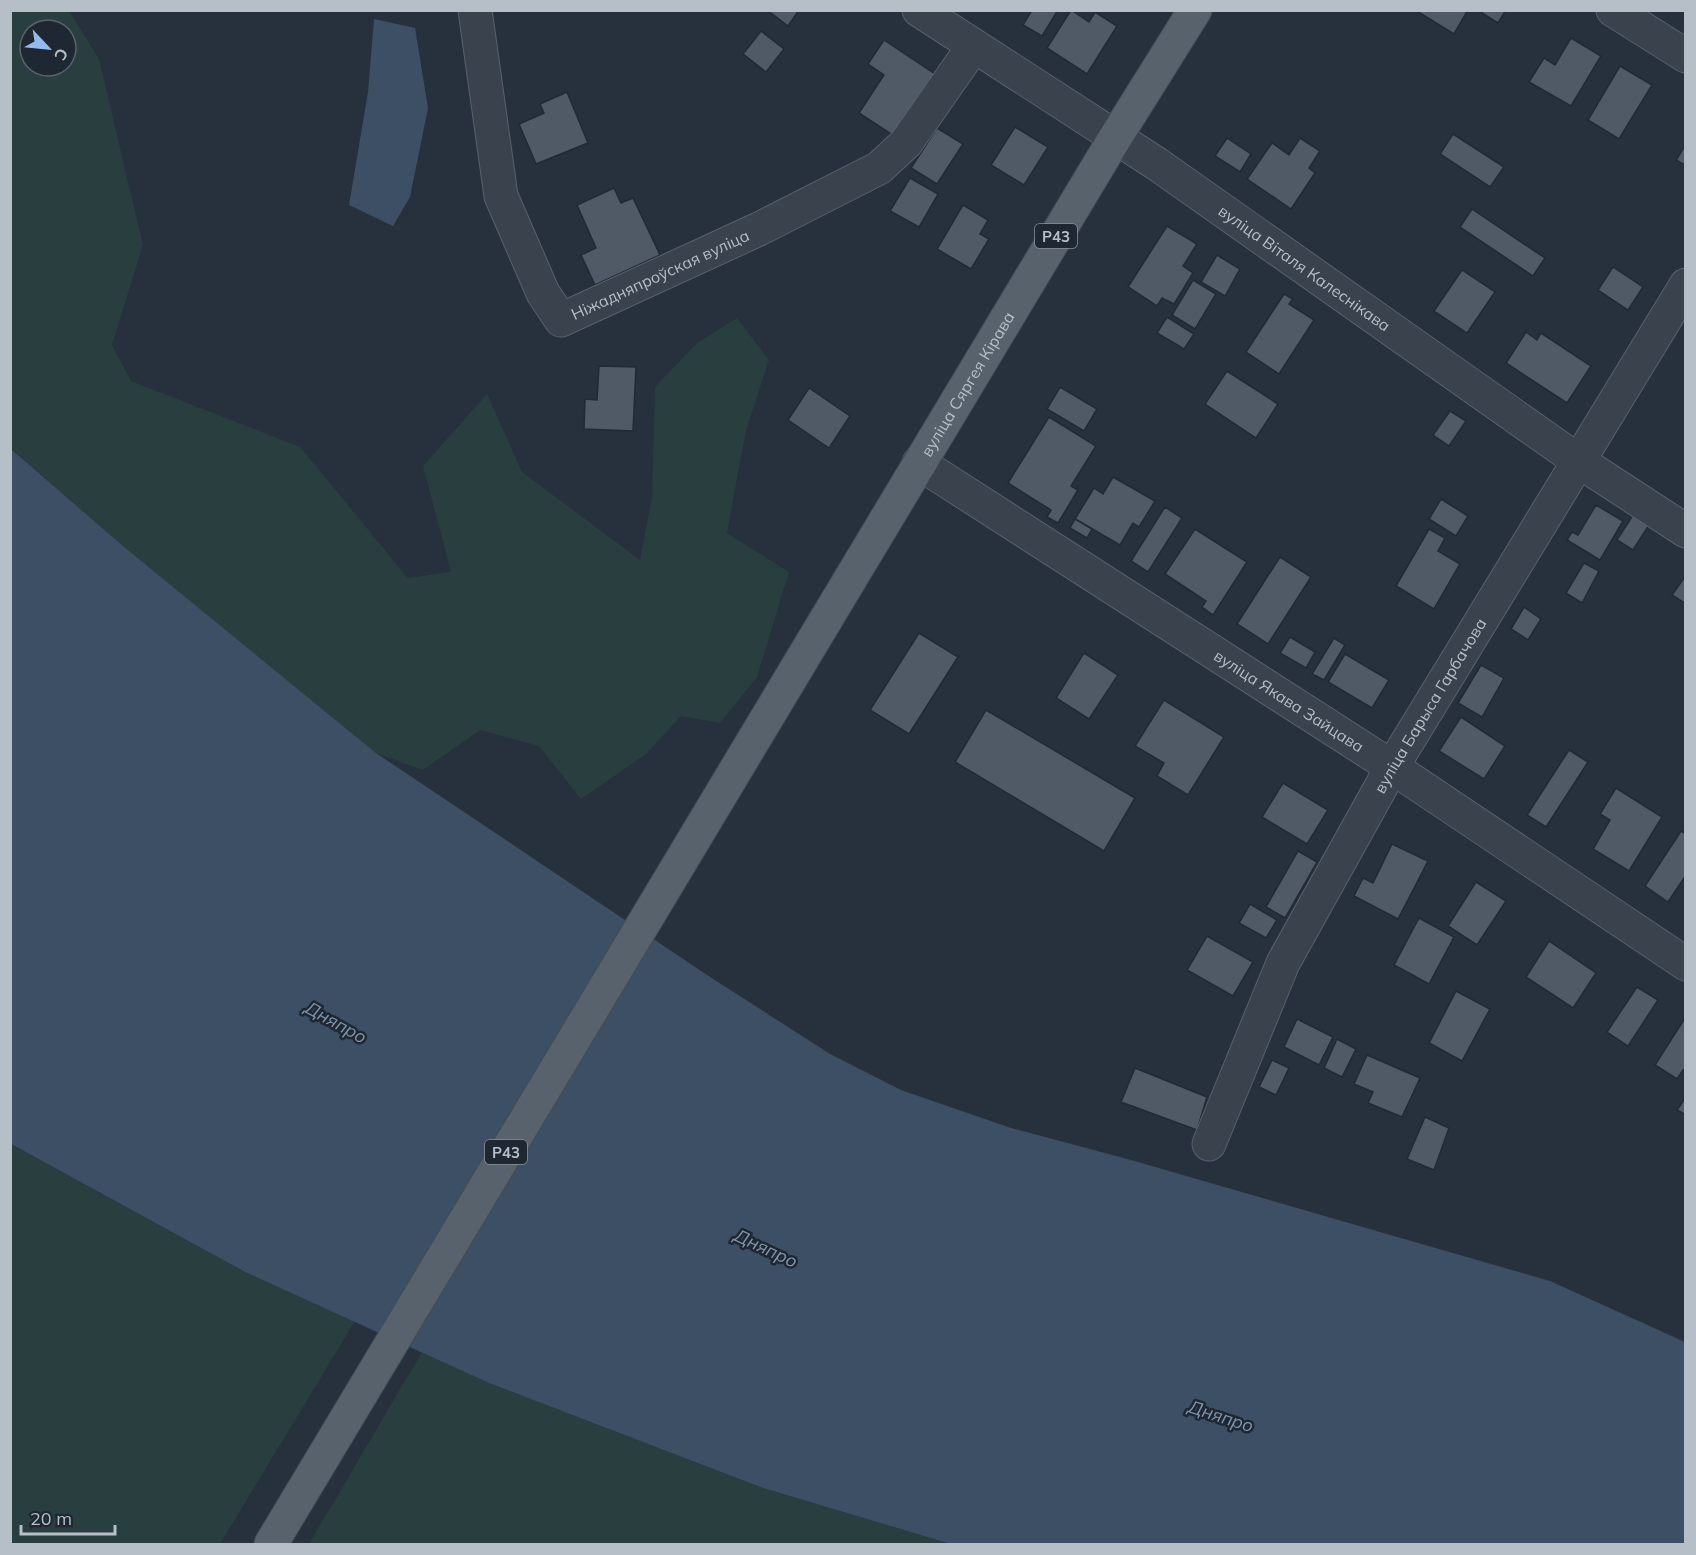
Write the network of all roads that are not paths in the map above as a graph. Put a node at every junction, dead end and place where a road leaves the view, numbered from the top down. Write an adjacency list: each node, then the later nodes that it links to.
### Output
1 (475, 10): 5 (street, Ніжадняпроўская вуліца)
2 (920, 10): 5 (street, вуліца Віталя Калеснікава)
3 (1195, 10): 7 (main road, вуліца Сяргея Кірава / Р43)
4 (1613, 10): 6 (street)
5 (973, 47): 7 (street, вуліца Віталя Калеснікава)
6 (1686, 56)
7 (1115, 138): 9 (street, вуліца Віталя Калеснікава); 10 (main road, вуліца Сяргея Кірава / Р43)
8 (1686, 285): 9 (street, вуліца Барыса Гарбачова)
9 (1577, 460): 11 (street, вуліца Віталя Калеснікава); 12 (street, вуліца Барыса Гарбачова)
10 (919, 463): 12 (street, вуліца Якава Зайцава); 15 (main road, вуліца Сяргея Кірава / Р43)
11 (1686, 531)
12 (1392, 767): 13 (street, вуліца Якава Зайцава); 14 (street, вуліца Барыса Гарбачова)
13 (1686, 964)
14 (1209, 1143)
15 (270, 1545)

